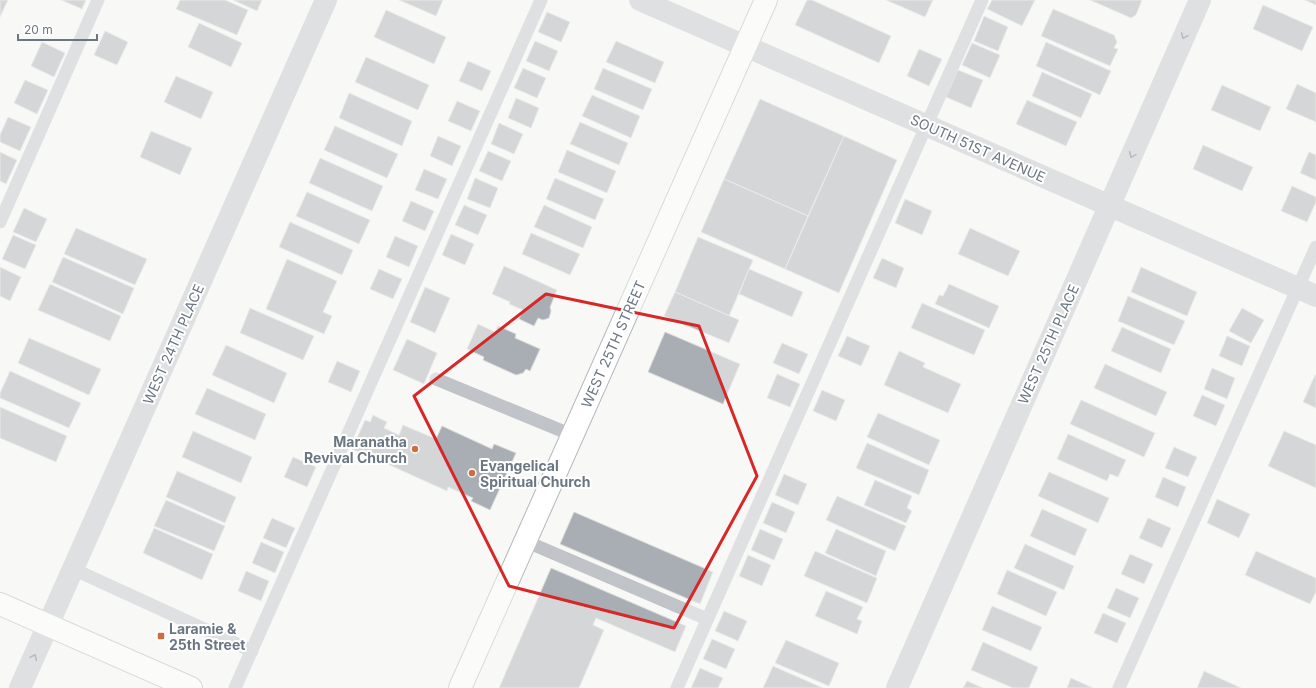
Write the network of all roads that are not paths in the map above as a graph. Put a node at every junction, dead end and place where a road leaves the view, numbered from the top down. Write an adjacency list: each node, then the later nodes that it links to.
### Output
1 (98, 0): 11 (lane)
2 (326, 0): 17 (street, WEST 24TH PLACE)
3 (540, 0): 21 (lane)
4 (640, 0): 8 (street, SOUTH 51ST AVENUE)
5 (766, 0): 8 (street, WEST 25TH STREET)
6 (982, 0): 9 (lane)
7 (1200, 0): 10 (street, WEST 25TH PLACE, one-way to 10)
8 (746, 46): 9 (street, SOUTH 51ST AVENUE); 15 (street, WEST 25TH STREET)
9 (927, 125): 10 (street, SOUTH 51ST AVENUE); 19 (lane)
10 (1109, 206): 13 (street, SOUTH 51ST AVENUE); 27 (street, WEST 25TH PLACE)
11 (0, 222)
12 (1316, 247): 13 (lane)
13 (1307, 292): 28 (lane)
14 (436, 379): 15 (lane)
15 (572, 435): 16 (street, WEST 25TH STREET)
16 (525, 540): 19 (lane); 25 (street, WEST 25TH STREET)
17 (72, 569): 20 (street, WEST 24TH PLACE); 21 (lane)
18 (0, 604): 20 (street)
19 (708, 619): 26 (lane)
20 (48, 625): 22 (street, WEST 24TH PLACE, one-way to 20); 23 (street)
21 (252, 651): 24 (lane)
22 (20, 688)
23 (191, 688)
24 (235, 688)
25 (460, 688)
26 (677, 688)
27 (897, 688)
28 (1119, 688)

